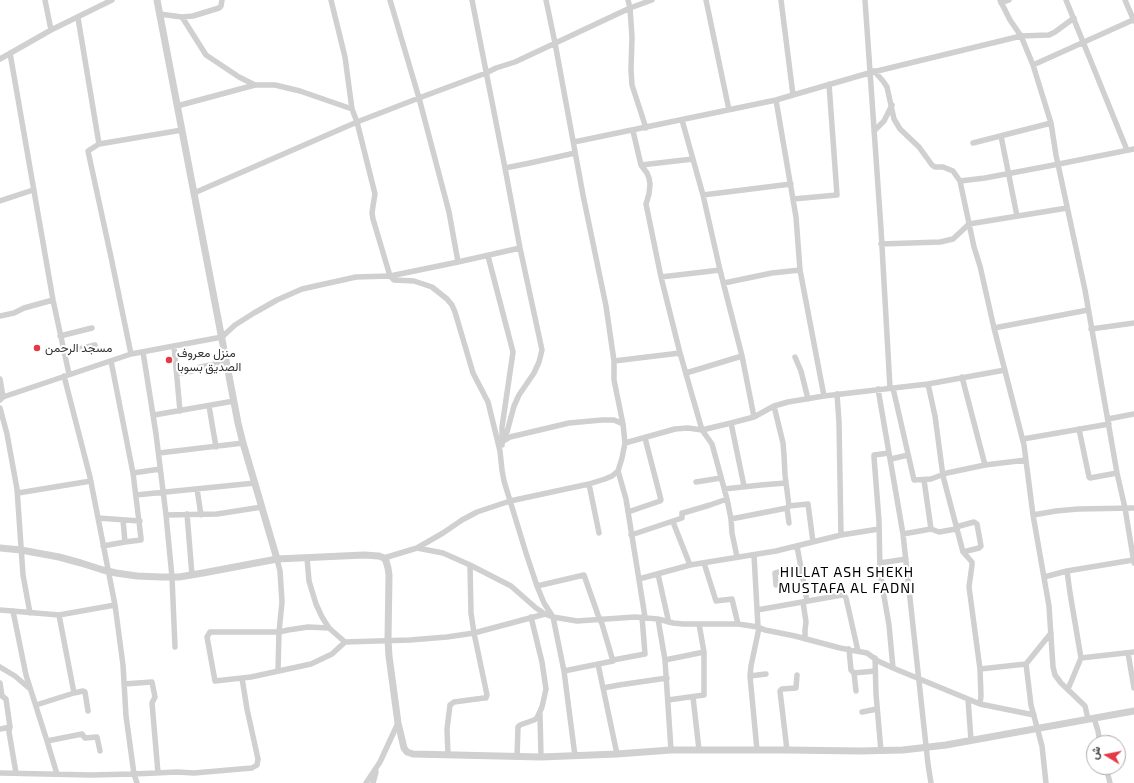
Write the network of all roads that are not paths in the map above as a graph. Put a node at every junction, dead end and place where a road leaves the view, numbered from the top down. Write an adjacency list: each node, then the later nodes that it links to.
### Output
1 (45, 0): 26 (street)
2 (112, 0): 18 (street)
3 (157, 0): 21 (street)
4 (222, 0): 22 (street)
5 (331, 0): 42 (street)
6 (390, 0): 38 (street)
7 (472, 0): 34 (street)
8 (546, 0): 28 (street)
9 (628, 0): 19 (street)
10 (652, 0): 19 (street)
11 (706, 0): 43 (street)
12 (781, 0): 37 (street)
13 (864, 0): 33 (street)
14 (1009, 0): 17 (street)
15 (1066, 0): 24 (street)
16 (1125, 0): 20 (street)
17 (1000, 2): 27 (street)
18 (100, 3): 23 (street)
19 (630, 8): 28 (street); 47 (street)
20 (1132, 13): 25 (street)
21 (159, 14): 22 (street); 41 (street)
22 (182, 17): 36 (street)
23 (78, 18): 26 (street); 54 (street)
24 (1074, 18): 27 (street); 29 (street)
25 (1134, 20): 29 (street)
26 (51, 30): 30 (street)
27 (1022, 36): 32 (street); 33 (street)
28 (555, 43): 34 (street); 52 (street)
29 (1084, 43): 32 (street); 56 (street)
30 (10, 53): 31 (street); 65 (street)
31 (0, 59)
32 (1033, 65): 46 (street)
33 (872, 72): 35 (street); 40 (street); 50 (street)
34 (486, 74): 38 (street); 61 (street)
35 (829, 84): 37 (street); 68 (street)
36 (255, 85): 41 (street); 42 (street)
37 (793, 95): 39 (street)
38 (419, 98): 45 (street); 76 (street)
39 (776, 100): 43 (street); 64 (street)
40 (892, 105): 50 (street); 63 (street)
41 (177, 106): 48 (street)
42 (352, 109): 45 (street)
43 (729, 110): 44 (street)
44 (682, 120): 47 (street); 58 (street)
45 (357, 122): 66 (street); 79 (street)
46 (1051, 123): 51 (street); 59 (street)
47 (646, 128): 49 (street)
48 (182, 130): 54 (street); 66 (street)
49 (633, 130): 52 (street); 60 (street)
50 (874, 131): 73 (street)
51 (1001, 136): 53 (street); 62 (street)
52 (574, 142): 57 (street)
53 (973, 143)
54 (99, 144): 96 (street)
55 (1134, 149): 56 (street)
56 (1127, 150): 59 (street)
57 (575, 152): 61 (street); 100 (street)
58 (693, 159): 60 (street); 67 (street)
59 (1059, 164): 62 (street); 70 (street)
60 (641, 165): 80 (street)
61 (505, 168): 74 (street)
62 (1008, 173): 63 (street); 71 (street)
63 (960, 181): 72 (street)
64 (791, 184): 67 (street); 68 (street)
65 (33, 190): 69 (street); 82 (street)
66 (194, 193): 90 (street)
67 (703, 195): 77 (street)
68 (793, 199): 78 (street)
69 (0, 201)
70 (1067, 208): 71 (street); 83 (street)
71 (1017, 216): 72 (street)
72 (969, 224): 73 (street); 87 (street)
73 (881, 244): 109 (street)
74 (520, 248): 75 (street); 130 (street)
75 (488, 256): 76 (street); 130 (street)
76 (458, 262): 79 (street)
77 (720, 270): 80 (street); 81 (street)
78 (800, 270): 81 (street); 112 (street)
79 (390, 276): 90 (street); 134 (street)
80 (661, 278): 95 (street)
81 (724, 283): 97 (street)
82 (53, 300): 84 (street); 89 (street)
83 (1088, 310): 87 (street); 88 (street)
84 (0, 316)
85 (1134, 323): 88 (street)
86 (92, 328): 89 (street)
87 (994, 328): 102 (street)
88 (1091, 329): 123 (street)
89 (60, 336): 94 (street)
90 (222, 336): 92 (street); 101 (street)
91 (95, 345): 94 (street)
92 (174, 346): 93 (street); 104 (street)
93 (143, 352): 96 (street); 121 (street)
94 (64, 353): 105 (street)
95 (680, 353): 100 (street); 103 (street)
96 (131, 354): 99 (street)
97 (742, 356): 103 (street); 122 (street)
98 (795, 357): 114 (street)
99 (111, 361): 105 (street); 142 (street)
100 (614, 361): 125 (street)
101 (226, 362): 104 (street); 115 (street)
102 (1005, 370): 106 (street); 129 (street)
103 (686, 373): 127 (street)
104 (177, 374): 119 (street)
105 (67, 375): 113 (street); 147 (street)
106 (962, 377): 108 (street); 139 (street)
107 (0, 379): 113 (street)
108 (928, 384): 109 (street); 144 (street)
109 (891, 388): 110 (street); 136 (street)
110 (878, 389): 111 (street); 137 (street)
111 (837, 394): 112 (street); 181 (street)
112 (824, 396): 114 (street)
113 (1, 398)
114 (808, 399): 117 (street)
115 (234, 401): 116 (street); 131 (street)
116 (209, 406): 119 (street); 133 (street)
117 (774, 406): 122 (street); 150 (street)
118 (0, 408): 155 (street)
119 (180, 411): 121 (street)
120 (1134, 414): 123 (street)
121 (154, 415): 135 (street)
122 (754, 416): 124 (street)
123 (1108, 422): 126 (street); 143 (street)
124 (731, 423): 127 (street); 152 (street)
125 (623, 424): 130 (street); 132 (street)
126 (1079, 429): 129 (street); 143 (street)
127 (702, 430): 128 (street); 145 (street)
128 (645, 438): 132 (street); 164 (street)
129 (1023, 439): 138 (street)
130 (502, 441): 134 (street)
131 (243, 443): 133 (street); 149 (street)
132 (625, 443): 141 (street)
133 (216, 446): 135 (street)
134 (500, 451): 159 (street)
135 (159, 453): 140 (street)
136 (908, 455): 137 (street); 146 (street)
137 (890, 456): 176 (street); 179 (street)
138 (1026, 460): 139 (street); 166 (street)
139 (985, 465): 144 (street)
140 (160, 469): 142 (street); 156 (street)
141 (618, 471): 151 (street); 164 (street)
142 (133, 473): 157 (street)
143 (1117, 473): 162 (street)
144 (943, 476): 146 (street); 175 (street)
145 (721, 478): 148 (street); 153 (street)
146 (924, 480): 177 (street)
147 (91, 481): 155 (street); 169 (street)
148 (696, 482)
149 (255, 483): 154 (street); 160 (street)
150 (786, 483): 152 (street); 161 (street)
151 (589, 484): 159 (street); 178 (street)
152 (744, 486): 153 (street)
153 (724, 489): 158 (street)
154 (198, 490): 156 (street); 168 (street)
155 (18, 493): 188 (street)
156 (163, 493): 157 (street); 167 (street)
157 (136, 495): 172 (street)
158 (727, 499): 170 (street); 173 (street)
159 (510, 501): 187 (street); 210 (street)
160 (262, 507): 168 (street); 194 (street)
161 (788, 507): 170 (street); 174 (street); 183 (street)
162 (1125, 508): 163 (street); 166 (street); 196 (street)
163 (1134, 508)
164 (628, 512): 180 (street)
165 (187, 514): 167 (street); 168 (street); 205 (street)
166 (1033, 514): 207 (street)
167 (166, 515): 206 (street)
168 (201, 515)
169 (98, 518): 171 (street); 184 (street)
170 (731, 519): 191 (street)
171 (123, 520): 172 (street); 182 (street)
172 (140, 521): 182 (street)
173 (673, 522): 180 (street); 200 (street)
174 (789, 523)
175 (956, 528): 177 (street); 189 (street); 189 (street)
176 (879, 529): 181 (street); 198 (street)
177 (931, 529): 179 (street)
178 (600, 534)
179 (903, 534): 195 (street)
180 (631, 535): 208 (street)
181 (842, 535): 183 (street)
182 (125, 542): 184 (street)
183 (813, 542): 185 (street)
184 (103, 546): 203 (street)
185 (797, 546): 190 (street); 201 (street)
186 (0, 548): 188 (street)
187 (417, 548): 193 (street); 199 (street)
188 (21, 550): 203 (street); 216 (street)
189 (963, 552): 248 (street)
190 (754, 555): 191 (street); 214 (street)
191 (737, 557): 197 (street)
192 (307, 558): 193 (street); 194 (street); 228 (street)
193 (384, 558): 233 (street)
194 (277, 559): 205 (street); 229 (street)
195 (906, 559): 198 (street); 258 (street)
196 (1134, 561): 202 (street)
197 (704, 563): 200 (street); 226 (street)
198 (880, 563): 247 (street)
199 (470, 565): 217 (street); 230 (street)
200 (690, 566): 204 (street)
201 (801, 567): 209 (street); 211 (street)
202 (1067, 571): 207 (street); 241 (street)
203 (108, 572): 206 (street); 212 (street)
204 (658, 574): 208 (street); 224 (street)
205 (192, 575): 206 (street)
206 (172, 577): 235 (street)
207 (1044, 577): 231 (street)
208 (639, 579): 221 (street)
209 (776, 585)
210 (537, 586): 220 (street); 222 (street)
211 (805, 601): 214 (street); 232 (street); 237 (street)
212 (115, 606): 218 (street); 260 (street)
213 (0, 610): 215 (street)
214 (757, 610): 227 (street)
215 (13, 611): 216 (street); 264 (street)
216 (30, 613): 218 (street)
217 (545, 614): 219 (street); 220 (street)
218 (59, 615): 266 (street)
219 (531, 617): 230 (street); 276 (street)
220 (553, 617): 222 (street); 250 (street)
221 (643, 617): 222 (street); 223 (street); 242 (street)
222 (600, 619): 242 (street)
223 (658, 619): 224 (street); 243 (street)
224 (668, 622): 225 (street)
225 (700, 624): 226 (street); 238 (street)
226 (738, 624): 227 (street)
227 (758, 627): 232 (street); 255 (street)
228 (329, 628): 229 (street); 234 (street)
229 (280, 632): 249 (street); 256 (street)
230 (474, 633): 233 (street); 294 (street)
231 (1051, 633): 245 (street); 263 (street)
232 (805, 639): 236 (street)
233 (388, 640): 234 (street); 279 (street)
234 (345, 642): 249 (street)
235 (175, 647)
236 (849, 650): 237 (street); 252 (street)
237 (858, 651): 240 (street)
238 (704, 652): 243 (street); 267 (street)
239 (1131, 652): 241 (street); 262 (street)
240 (875, 658): 247 (street); 251 (street)
241 (1081, 658): 263 (street)
242 (613, 660): 244 (street)
243 (665, 660): 257 (street)
244 (598, 664): 250 (street); 261 (street)
245 (1026, 664): 248 (street); 277 (street)
246 (0, 667): 264 (street)
247 (893, 668): 258 (street)
248 (980, 669): 270 (street)
249 (278, 671): 256 (street)
250 (564, 671): 295 (street)
251 (875, 671): 252 (street); 272 (street)
252 (854, 673): 265 (street)
253 (766, 674): 255 (street)
254 (797, 675): 290 (street)
255 (750, 676): 289 (street)
256 (242, 678): 300 (street)
257 (667, 678): 261 (street); 269 (street)
258 (919, 679): 268 (street); 286 (street)
259 (0, 683): 280 (street)
260 (124, 684): 300 (street); 303 (street)
261 (603, 688): 293 (street)
262 (1134, 688)
263 (1068, 689): 278 (street)
264 (31, 690): 271 (street)
265 (856, 691)
266 (74, 693): 271 (street); 273 (street)
267 (693, 697): 269 (street); 288 (street)
268 (968, 699): 270 (street); 285 (street)
269 (668, 700): 287 (street)
270 (980, 704): 277 (street)
271 (36, 705): 284 (street)
272 (877, 709): 275 (street); 292 (street)
273 (88, 711)
274 (1134, 711): 278 (street)
275 (862, 712)
276 (540, 714): 296 (street); 297 (street)
277 (1034, 715): 281 (street)
278 (1091, 718): 281 (street); 283 (street)
279 (398, 723): 294 (street); 298 (street)
280 (10, 727): 282 (street); 299 (street)
281 (1038, 728): 285 (street); 308 (street)
282 (0, 729)
283 (1099, 735)
284 (47, 740): 291 (street); 302 (street)
285 (971, 740): 286 (street)
286 (927, 748): 292 (street); 307 (street)
287 (671, 750): 288 (street); 293 (street)
288 (699, 750): 289 (street)
289 (757, 750): 290 (street)
290 (787, 750): 292 (street)
291 (100, 751)
292 (881, 751)
293 (618, 754): 295 (street)
294 (448, 755): 296 (street)
295 (575, 756): 297 (street)
296 (517, 757): 297 (street)
297 (541, 757)
298 (376, 768): 305 (street); 306 (street)
299 (16, 773): 301 (street); 302 (street)
300 (158, 773): 303 (street)
301 (0, 774)
302 (56, 774): 303 (street)
303 (134, 774): 304 (street)
304 (136, 783)
305 (366, 783)
306 (373, 783)
307 (931, 783)
308 (1046, 783)

